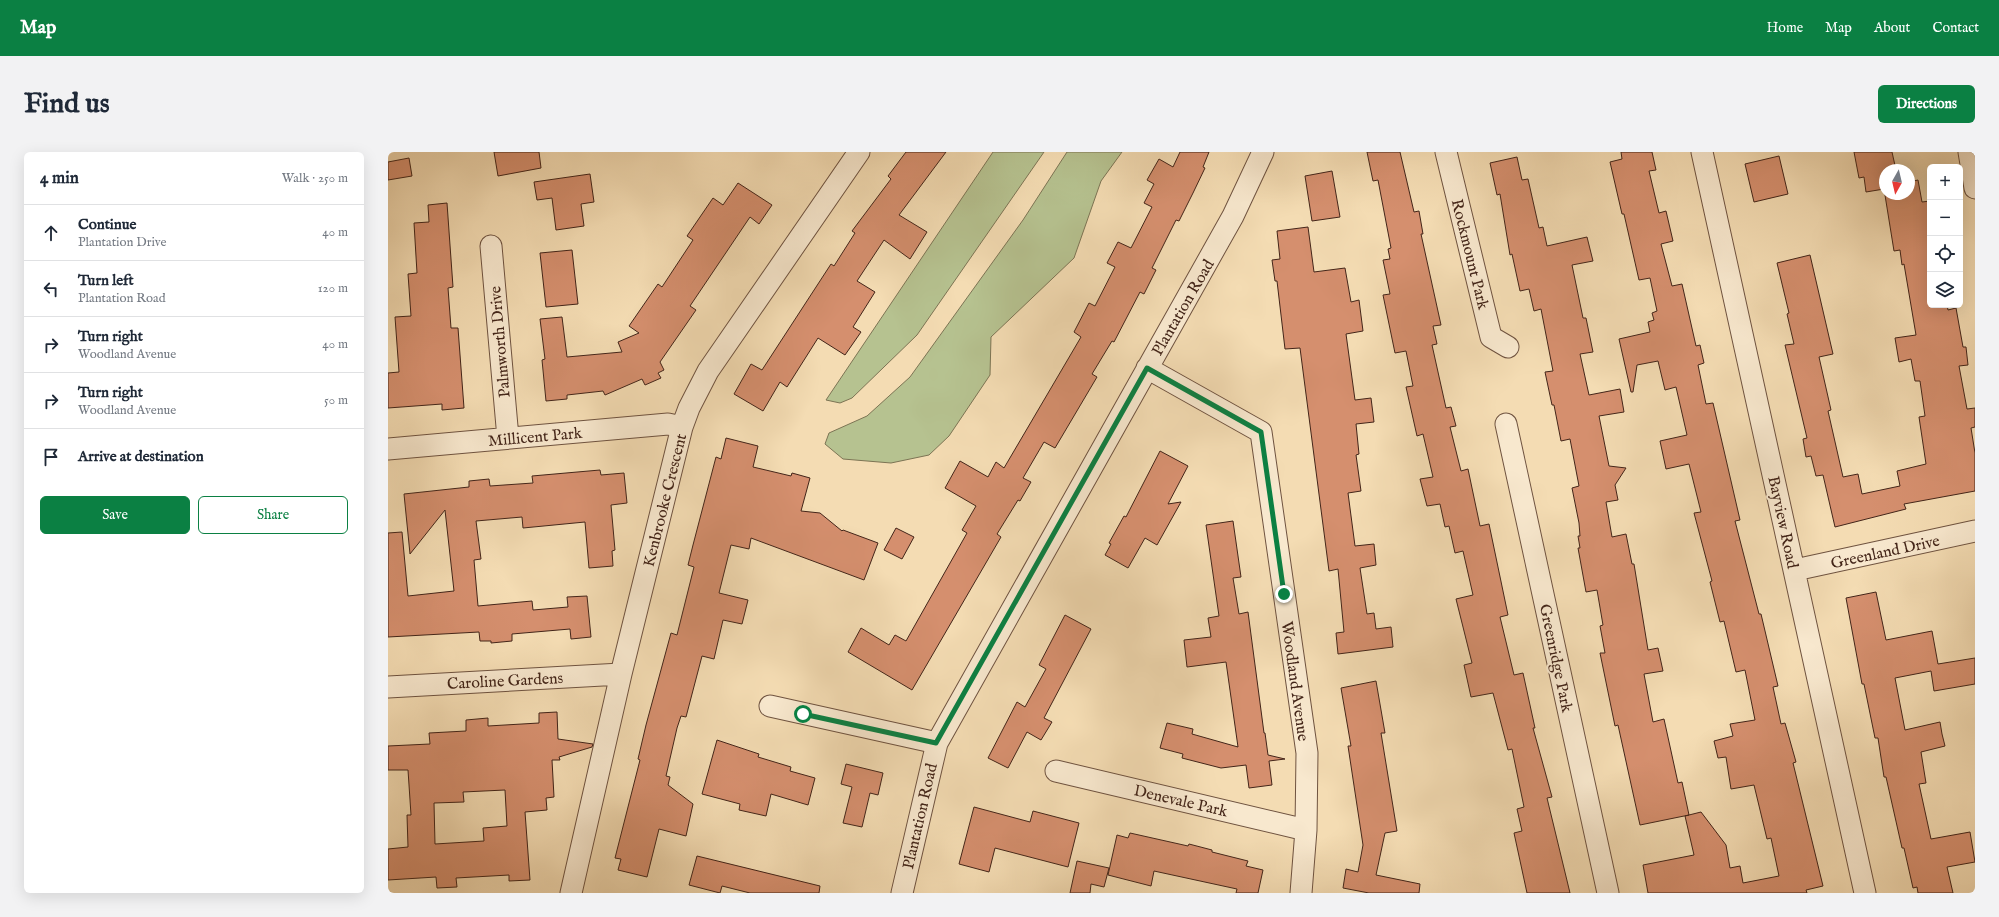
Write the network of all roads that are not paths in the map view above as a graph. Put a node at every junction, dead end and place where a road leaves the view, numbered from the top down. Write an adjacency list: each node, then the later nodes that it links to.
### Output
1 (859, 152): 11 (street, Kenbrooke Crescent)
2 (1263, 152): 9 (street, Plantation Road)
3 (1446, 152): 8 (street, Rockmount Park)
4 (1702, 152): 15 (street, Bayview Road)
5 (1969, 152): 6 (street)
6 (1975, 188)
7 (491, 246): 12 (street, Palmworth Drive)
8 (1508, 347)
9 (1147, 368): 19 (street, Plantation Road); 21 (street, Woodland Avenue)
10 (1506, 424): 25 (street, Greenridge Park)
11 (682, 427): 12 (street, Millicent Park); 16 (street, Kenbrooke Crescent)
12 (508, 438): 13 (street, Millicent Park)
13 (388, 448)
14 (1975, 531): 15 (street, Greenland Drive)
15 (1794, 570): 26 (street, Bayview Road)
16 (621, 674): 17 (street, Caroline Gardens); 22 (street, Kenbrooke Crescent)
17 (388, 687)
18 (770, 706): 19 (street)
19 (936, 743): 23 (street, Plantation Road)
20 (1056, 771): 21 (street, Denevale Park)
21 (1306, 830): 24 (street, Woodland Avenue)
22 (571, 893)
23 (902, 893)
24 (1300, 893)
25 (1608, 893)
26 (1865, 893)

